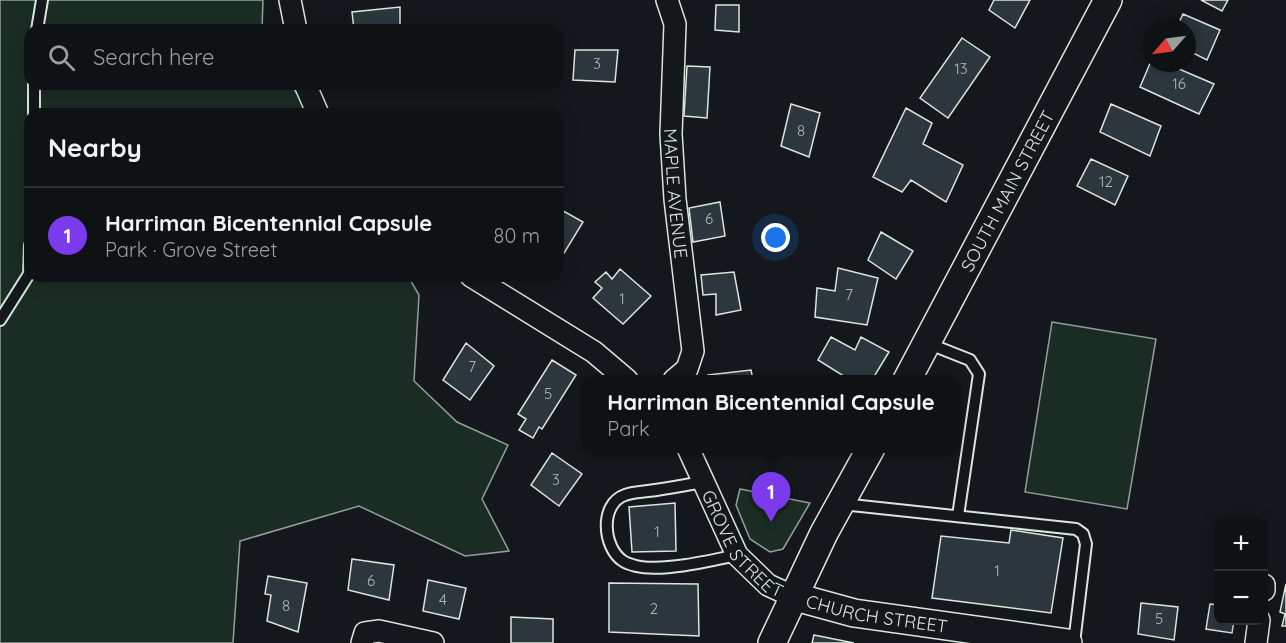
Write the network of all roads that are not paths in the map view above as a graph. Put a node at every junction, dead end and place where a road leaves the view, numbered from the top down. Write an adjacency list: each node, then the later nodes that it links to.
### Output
1 (42, 0): 5 (lane)
2 (290, 0): 6 (street)
3 (667, 0): 16 (street, MAPLE AVENUE)
4 (1108, 0): 14 (street, SOUTH MAIN STREET)
5 (38, 24)
6 (295, 24)
7 (34, 90): 9 (lane)
8 (308, 90): 10 (street)
9 (34, 108)
10 (315, 108)
11 (24, 282): 13 (lane)
12 (481, 282): 15 (street)
13 (0, 320)
14 (927, 343): 17 (street, SOUTH MAIN STREET); 22 (lane)
15 (621, 375)
16 (680, 375)
17 (911, 375)
18 (690, 453): 20 (street, GROVE STREET)
19 (868, 453): 21 (street)
20 (703, 482): 23 (street, GROVE STREET); 23 (lane)
21 (842, 503): 22 (lane); 24 (street)
22 (958, 516): 30 (lane)
23 (737, 555): 24 (street, GROVE STREET)
24 (792, 596): 28 (street); 29 (street, CHURCH STREET)
25 (1258, 625): 31 (street)
26 (362, 643): 27 (street)
27 (433, 643)
28 (772, 643)
29 (1068, 643)
30 (1074, 643)
31 (1256, 643)

